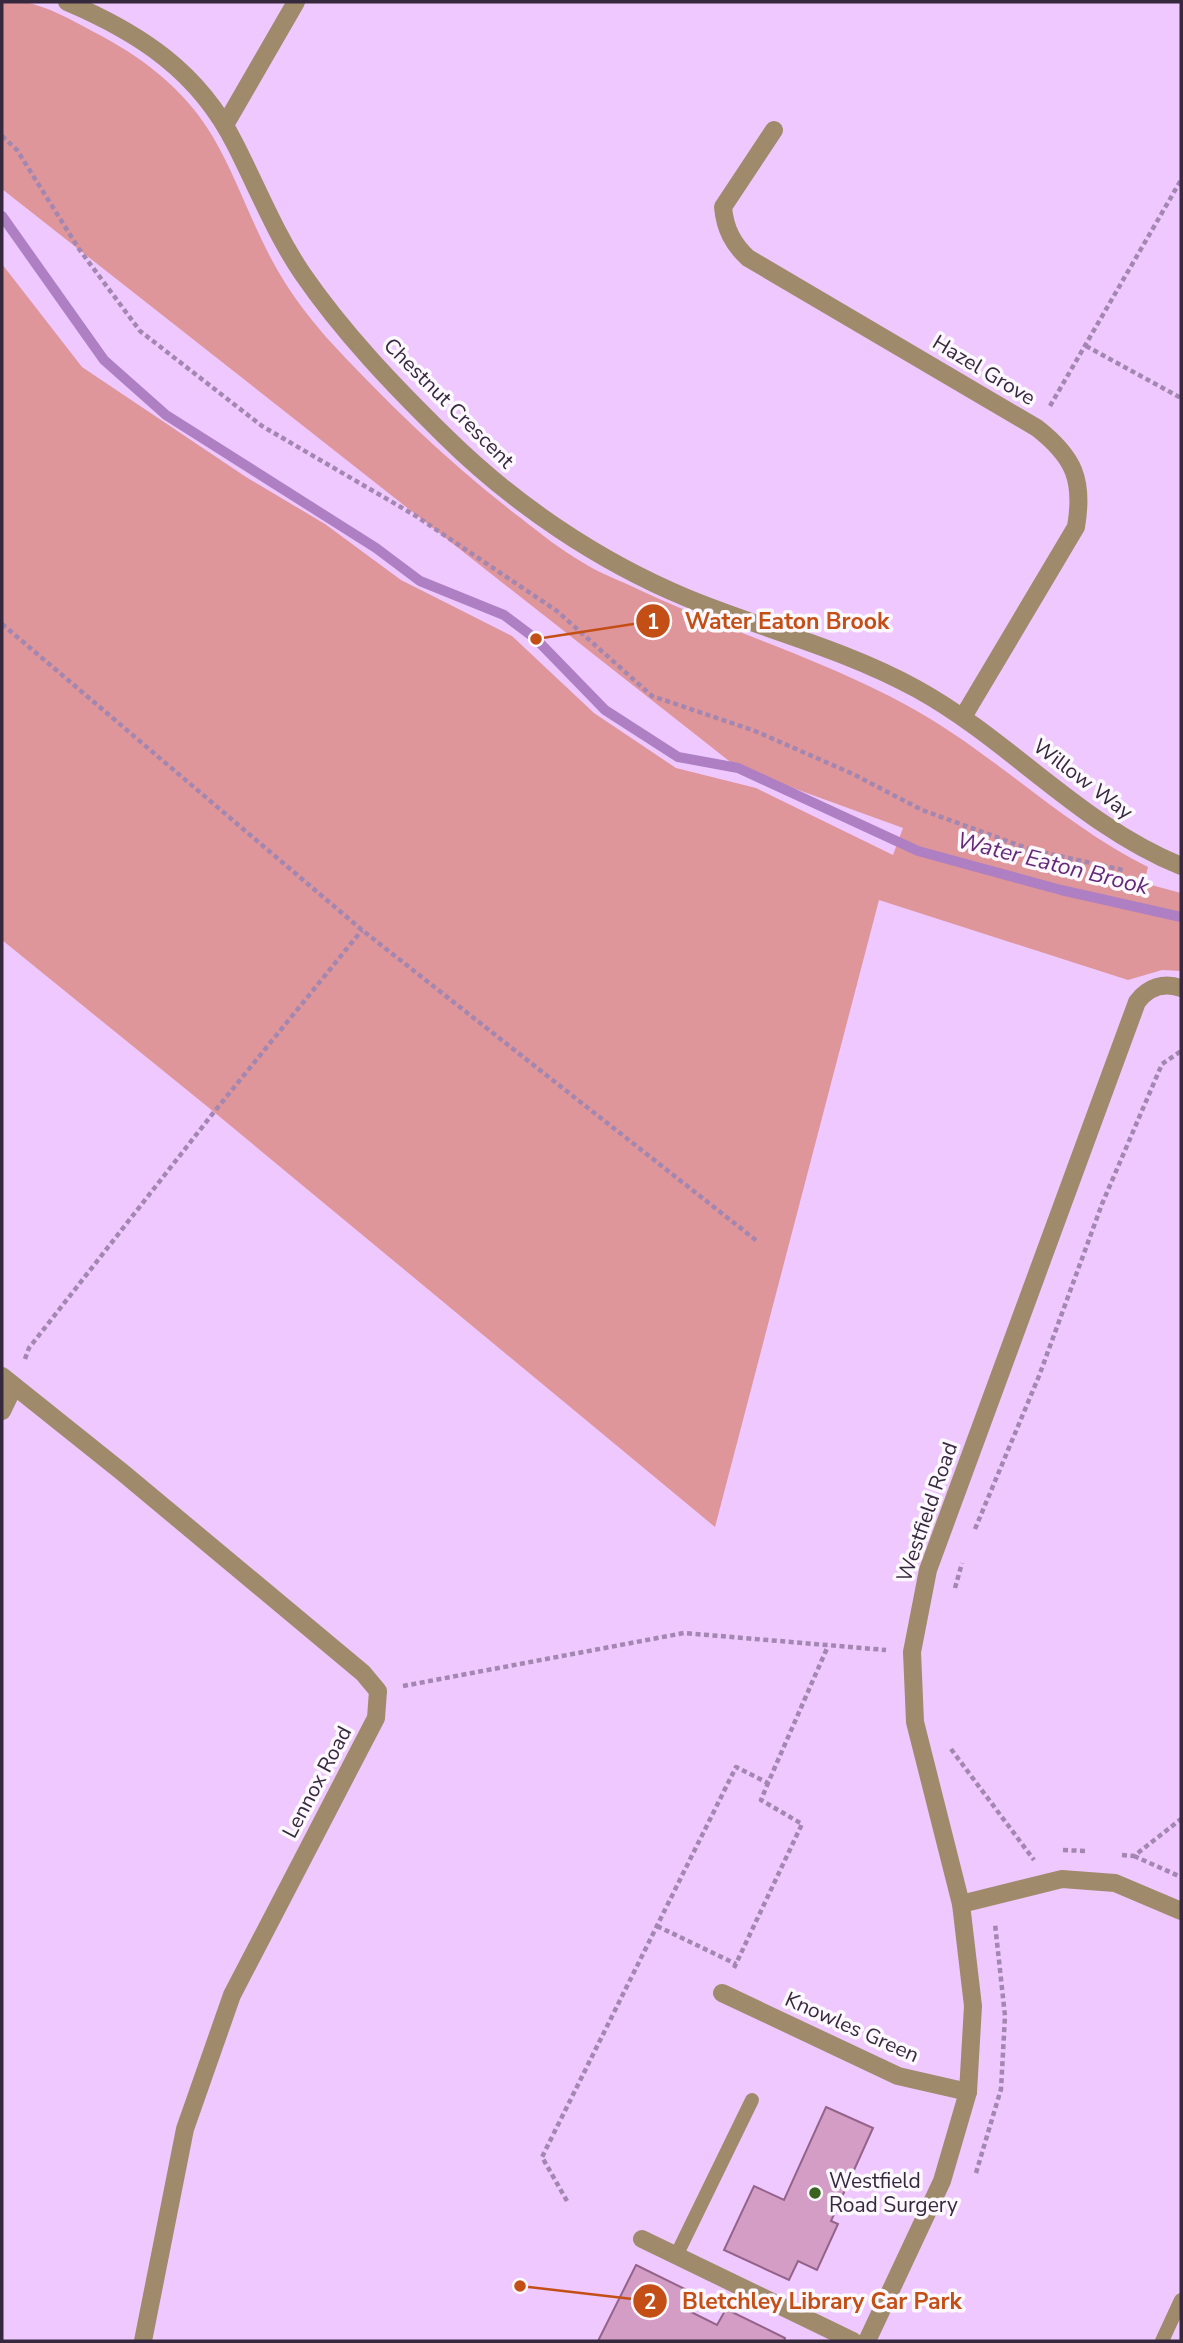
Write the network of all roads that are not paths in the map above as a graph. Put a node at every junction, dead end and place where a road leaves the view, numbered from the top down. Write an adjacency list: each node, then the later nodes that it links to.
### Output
1 (67, 2): 3 (street, Chestnut Crescent)
2 (296, 2): 3 (street)
3 (225, 125): 5 (street, Chestnut Crescent)
4 (774, 130): 5 (street, Hazel Grove)
5 (963, 717): 6 (street, Willow Way)
6 (1181, 866)
7 (1181, 988): 10 (street, Westfield Road)
8 (8, 1381): 9 (street); 18 (street, Lennox Road)
9 (2, 1411)
10 (961, 1904): 11 (street); 13 (street, Westfield Road)
11 (1181, 1911)
12 (722, 1993): 13 (street, Knowles Green)
13 (968, 2092): 20 (street, Westfield Road)
14 (752, 2100): 16 (lane)
15 (642, 2239): 16 (street)
16 (676, 2256): 19 (street)
17 (1181, 2300): 21 (lane)
18 (143, 2341)
19 (853, 2341)
20 (867, 2341)
21 (1162, 2341)

